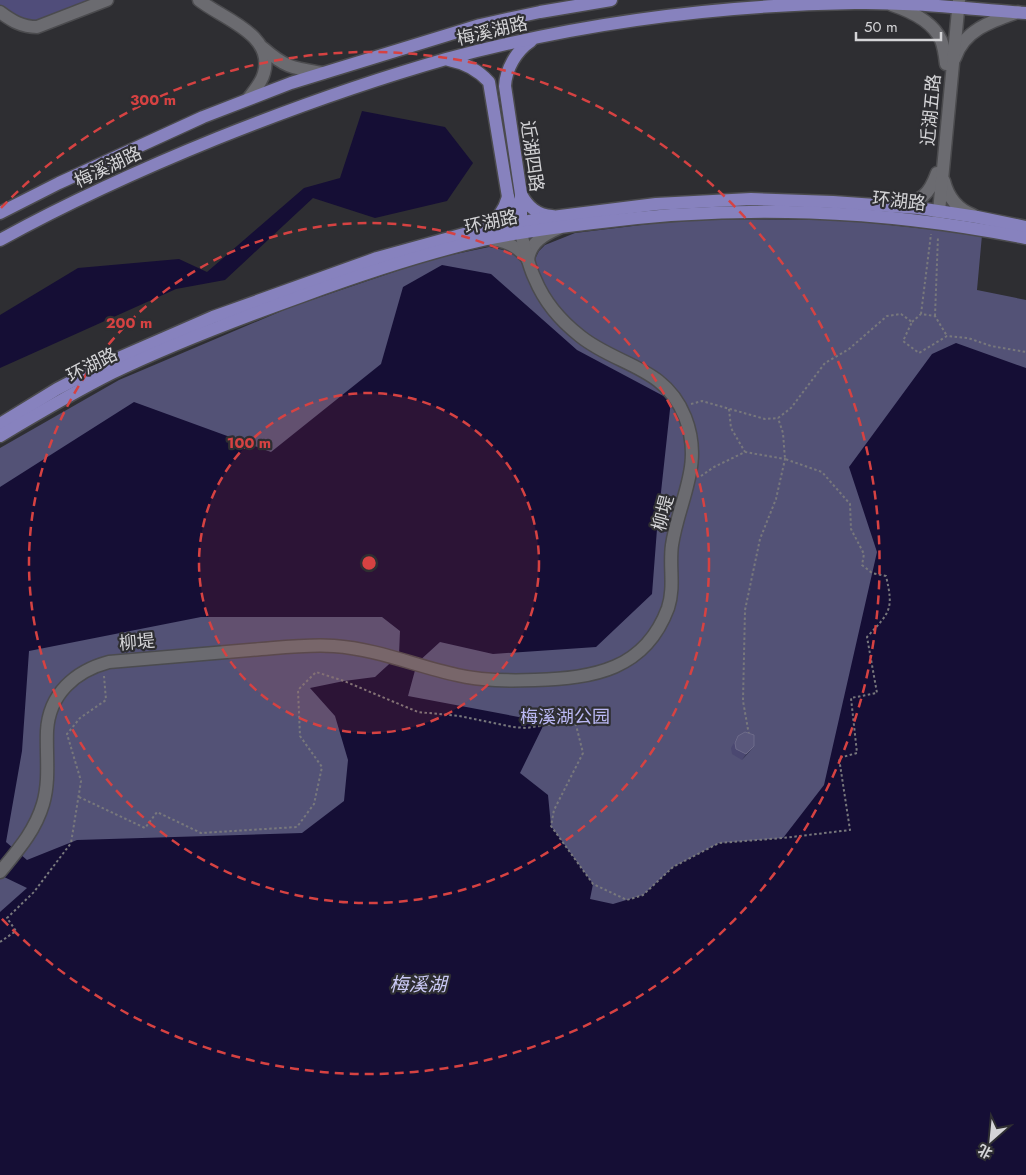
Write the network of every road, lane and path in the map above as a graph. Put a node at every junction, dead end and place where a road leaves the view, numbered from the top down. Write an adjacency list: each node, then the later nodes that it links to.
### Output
1 (107, 0): 6 (street)
2 (199, 0): 9 (street)
3 (606, 0): 12 (main road, 梅溪湖路)
4 (888, 4): 5 (main road, 梅溪湖路); 8 (main road, 梅溪湖路); 11 (street)
5 (956, 4): 7 (main road, 梅溪湖路); 11 (street, 近湖五路)
6 (0, 12)
7 (1022, 13): 11 (street)
8 (535, 39): 10 (main road, 梅溪湖路); 15 (main road, 近湖四路)
9 (261, 46): 12 (street); 13 (street)
10 (446, 59): 16 (main road, 近湖四路); 26 (main road, 梅溪湖路)
11 (949, 65): 14 (street, 近湖五路)
12 (323, 73): 13 (main road, 梅溪湖路)
13 (248, 99): 18 (main road, 梅溪湖路)
14 (940, 174): 17 (street); 19 (street, 近湖五路); 20 (street)
15 (521, 194): 21 (main road); 22 (main road, 近湖四路)
16 (508, 197): 22 (main road, 近湖四路); 24 (main road)
17 (891, 206): 19 (main road, 环湖路); 21 (main road, 环湖路)
18 (0, 213)
19 (936, 216): 20 (main road, 环湖路); 21 (main road, 环湖路); 25 (main road, 环湖路); 28 (path); 29 (path)
20 (977, 217): 23 (main road, 环湖路)
21 (560, 222): 22 (main road, 环湖路); 27 (street)
22 (520, 226): 24 (main road, 环湖路); 27 (street, 柳堤)
23 (1026, 227)
24 (485, 234): 27 (street); 36 (main road, 环湖路); 37 (main road, 环湖路)
25 (1026, 238)
26 (0, 240)
27 (528, 260): 34 (street, 柳堤)
28 (921, 314): 29 (path); 30 (path)
29 (935, 316): 31 (path)
30 (912, 322): 31 (path); 35 (path)
31 (947, 336): 32 (path)
32 (1026, 352)
33 (729, 408): 34 (path); 35 (path); 38 (path)
34 (683, 412): 40 (street, 柳堤)
35 (778, 418): 39 (path)
36 (0, 424)
37 (0, 436)
38 (745, 452): 39 (path); 40 (path)
39 (784, 459): 42 (path); 43 (path)
40 (689, 484): 41 (street, 柳堤)
41 (104, 664): 43 (path); 44 (street, 柳堤)
42 (750, 740)
43 (79, 797): 45 (path)
44 (0, 872)
45 (0, 942)

